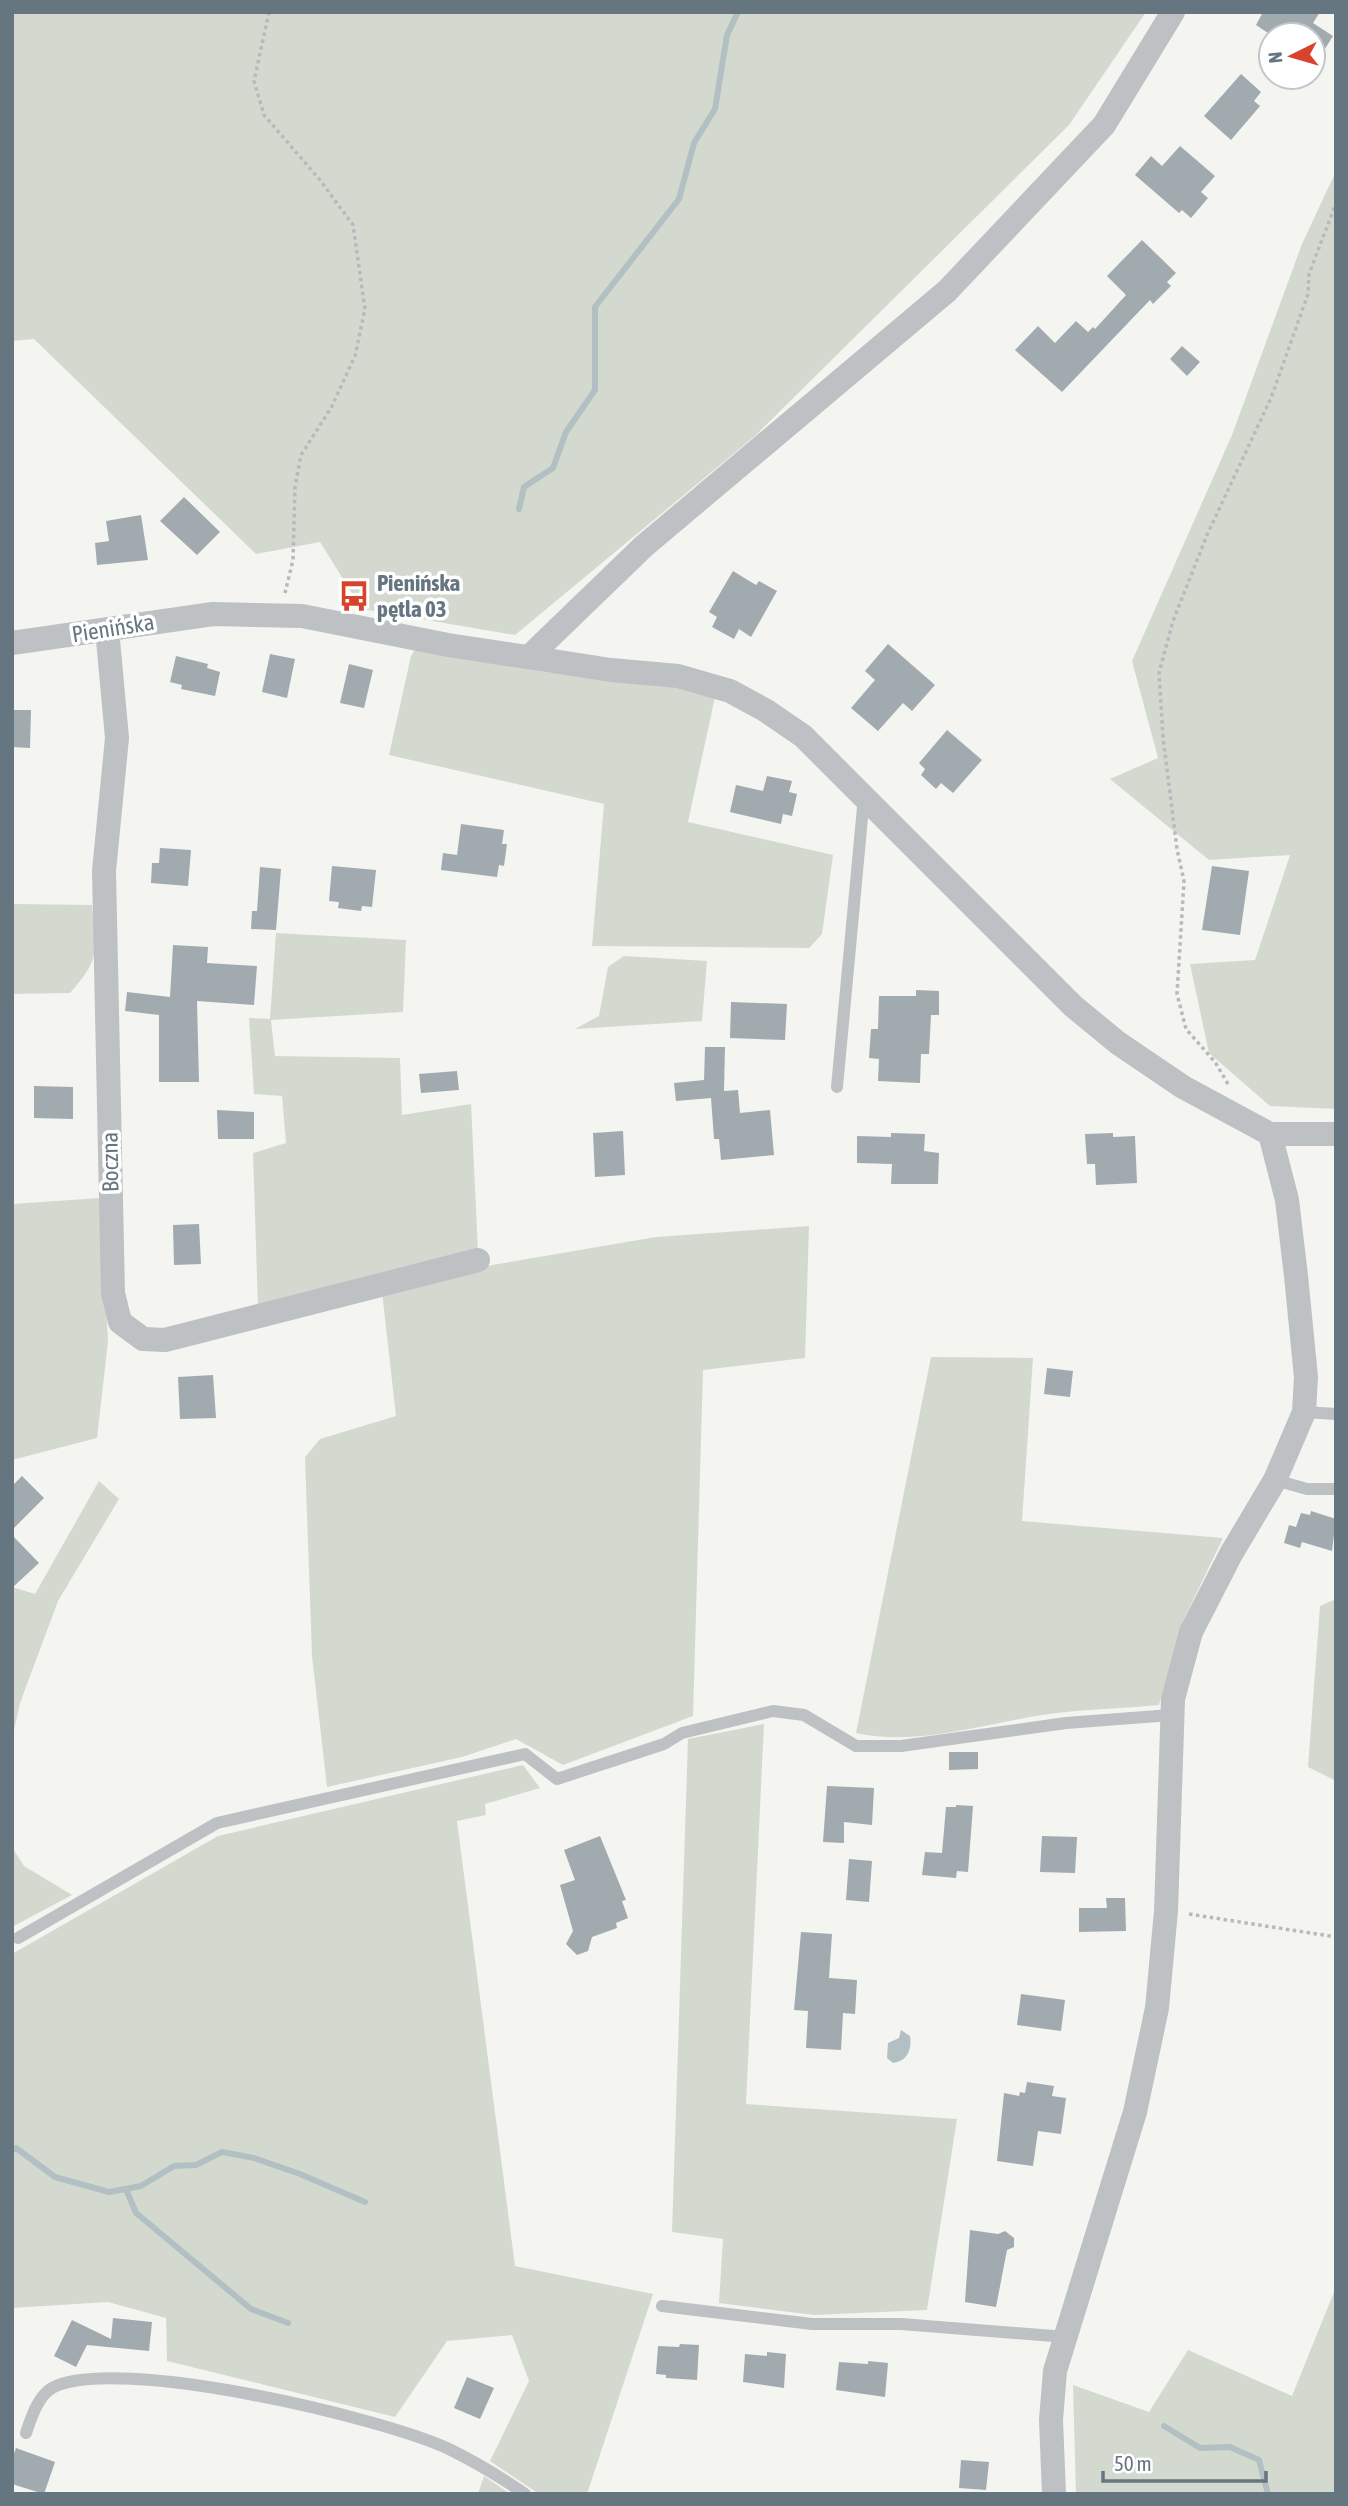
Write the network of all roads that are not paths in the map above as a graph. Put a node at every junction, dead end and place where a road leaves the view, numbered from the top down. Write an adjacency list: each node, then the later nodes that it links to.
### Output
1 (1173, 12): 4 (street)
2 (107, 629): 3 (street, Pienińska); 4 (street, Pienińska); 9 (street, Boczna)
3 (12, 643)
4 (528, 657): 5 (street, Pienińska)
5 (867, 800): 6 (lane); 7 (street, Pienińska)
6 (836, 1087)
7 (1270, 1134): 8 (street); 10 (street)
8 (1336, 1134)
9 (478, 1261)
10 (1304, 1412): 11 (lane); 12 (street)
11 (1336, 1414)
12 (1275, 1480): 13 (lane); 14 (street)
13 (1336, 1489)
14 (1171, 1715): 15 (lane); 17 (street)
15 (18, 1938)
16 (662, 2306): 17 (lane)
17 (1066, 2337): 20 (street)
18 (26, 2433): 19 (lane)
19 (525, 2494)
20 (1054, 2494)

